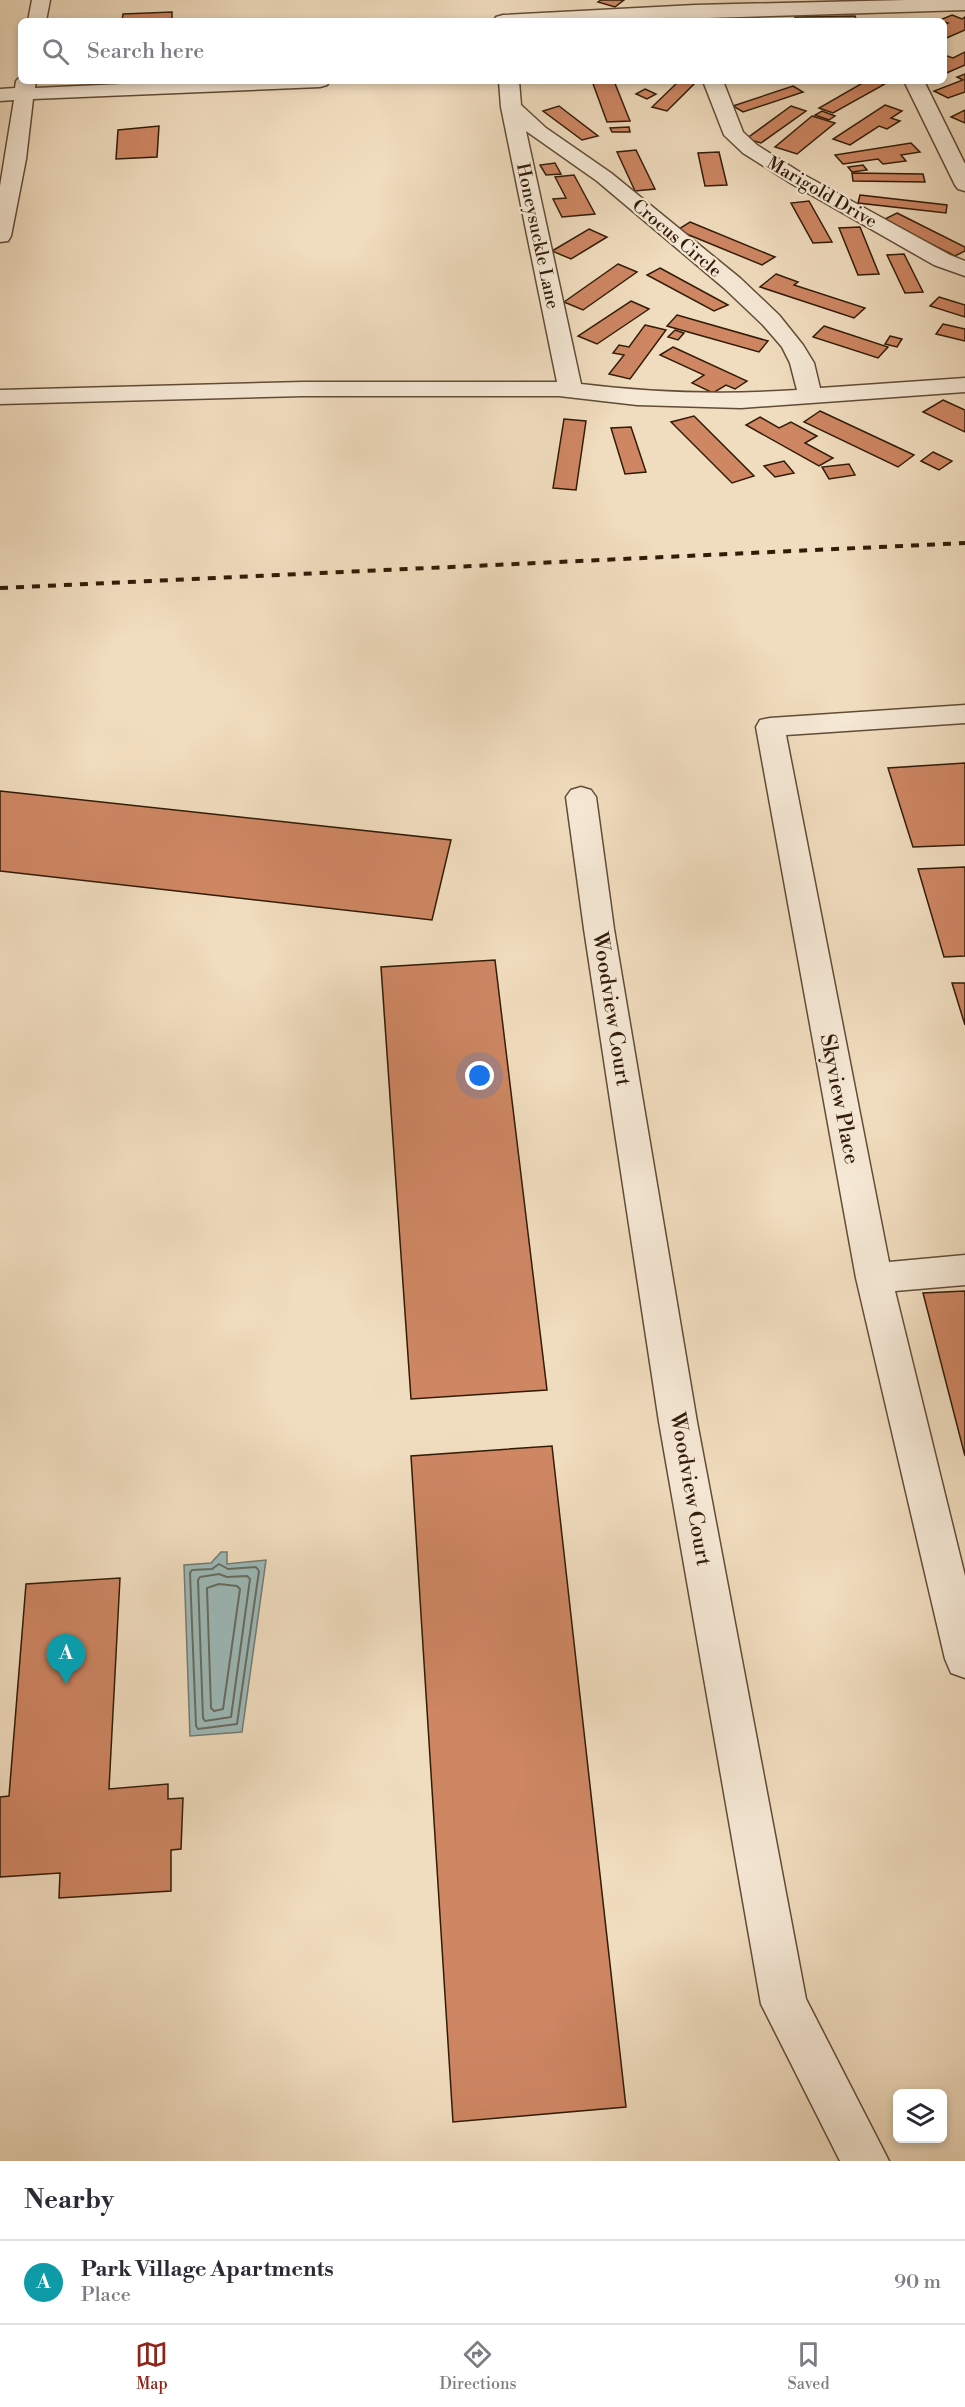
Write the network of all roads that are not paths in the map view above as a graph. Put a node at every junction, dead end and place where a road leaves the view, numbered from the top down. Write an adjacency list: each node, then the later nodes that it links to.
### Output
1 (41, 0): 6 (street)
2 (500, 0): 7 (street)
3 (965, 4): 4 (street)
4 (886, 9): 5 (street)
5 (694, 10): 8 (street)
6 (38, 18)
7 (503, 18)
8 (555, 18)
9 (193, 84): 13 (street)
10 (509, 84): 15 (street, Honeysuckle Lane)
11 (714, 84): 18 (street, Marigold Drive)
12 (915, 84): 16 (street)
13 (24, 88): 14 (street); 17 (street)
14 (0, 95)
15 (512, 107): 20 (street, Honeysuckle Lane); 21 (street, Crocus Circle)
16 (965, 185)
17 (0, 236)
18 (965, 269)
19 (965, 385): 21 (street)
20 (570, 390): 21 (street); 22 (street)
21 (810, 395)
22 (0, 397)
23 (965, 714): 26 (street, Skyview Place)
24 (581, 797): 28 (street, Woodview Court)
25 (965, 1269): 26 (street)
26 (874, 1278): 27 (street, Skyview Place)
27 (965, 1659)
28 (865, 2161)

